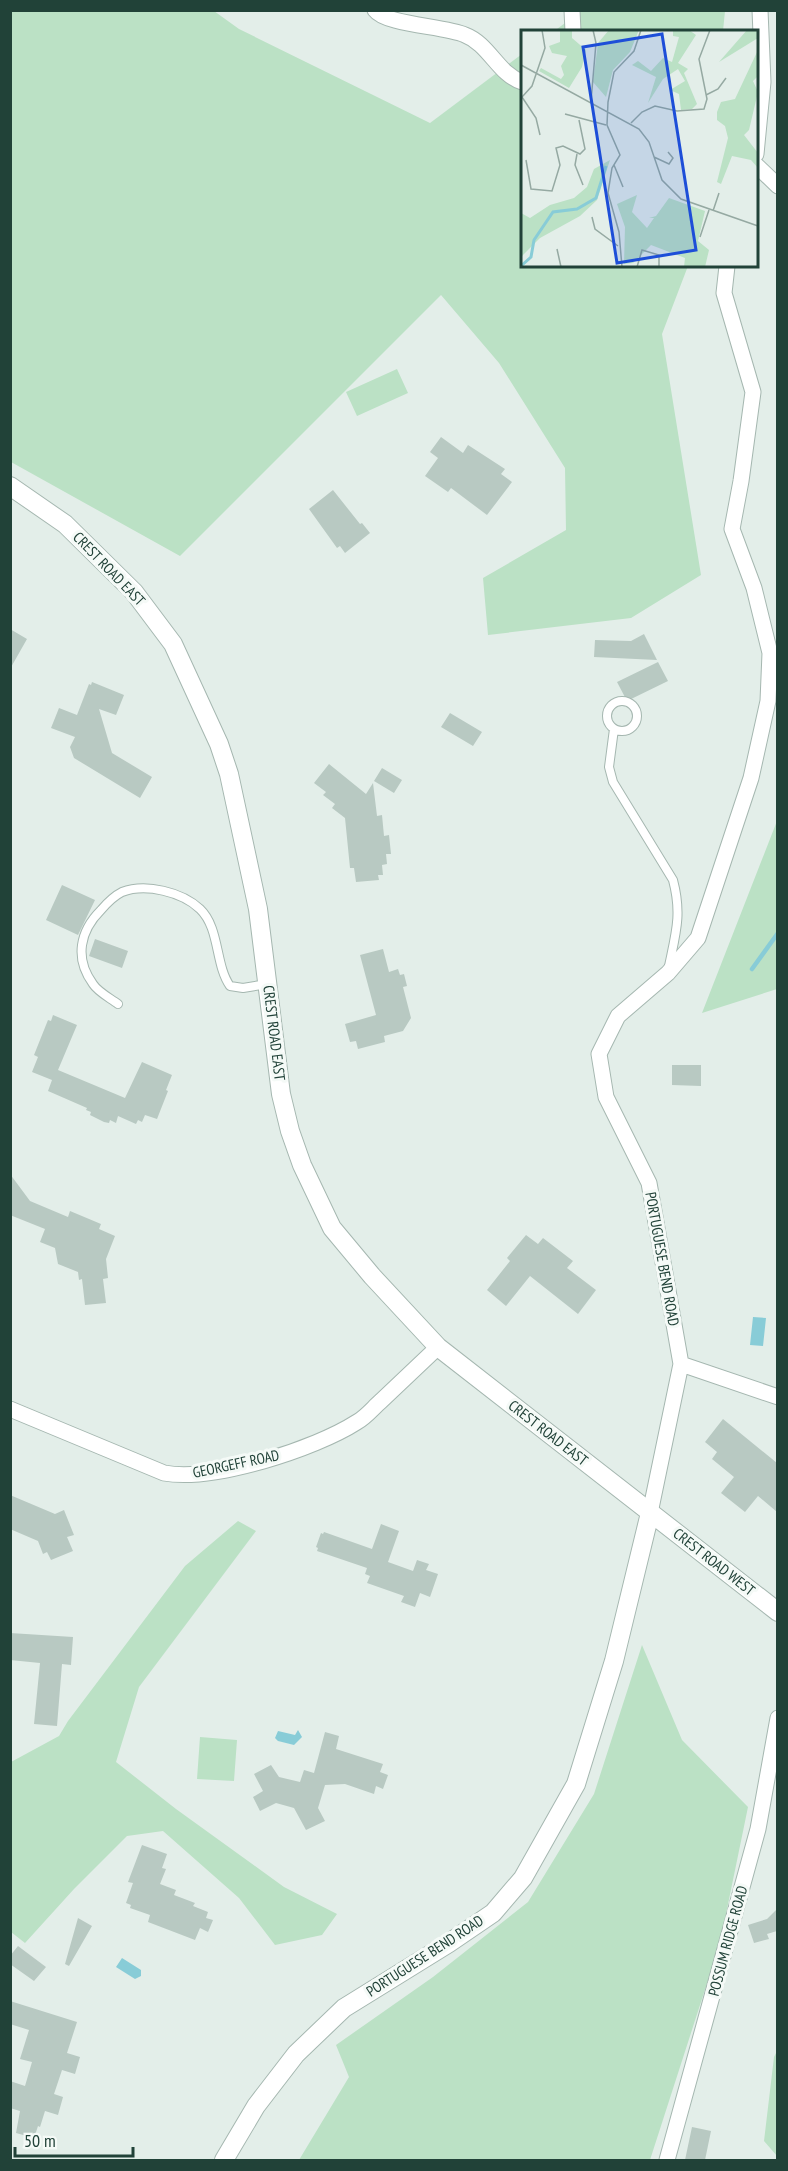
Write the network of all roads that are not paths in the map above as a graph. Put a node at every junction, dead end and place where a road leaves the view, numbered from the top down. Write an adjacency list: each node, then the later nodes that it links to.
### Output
1 (375, 10): 5 (street)
2 (572, 10): 4 (street)
3 (760, 10): 6 (street)
4 (573, 30)
5 (521, 82)
6 (758, 133)
7 (758, 167): 8 (street)
8 (777, 186)
9 (727, 267): 12 (street, PORTUGUESE BEND ROAD)
10 (10, 486): 13 (street, CREST ROAD EAST)
11 (614, 729): 12 (lane)
12 (668, 973): 16 (street, PORTUGUESE BEND ROAD)
13 (267, 984): 14 (lane); 15 (street, CREST ROAD EAST)
14 (118, 1004)
15 (438, 1347): 18 (street, GEORGEFF ROAD); 19 (street, CREST ROAD EAST)
16 (681, 1364): 17 (street); 19 (street, PORTUGUESE BEND ROAD)
17 (777, 1397)
18 (10, 1409)
19 (650, 1513): 20 (street, CREST ROAD WEST); 22 (street, PORTUGUESE BEND ROAD)
20 (777, 1612)
21 (777, 1718): 23 (street, POSSUM RIDGE ROAD)
22 (224, 2160)
23 (668, 2160)

